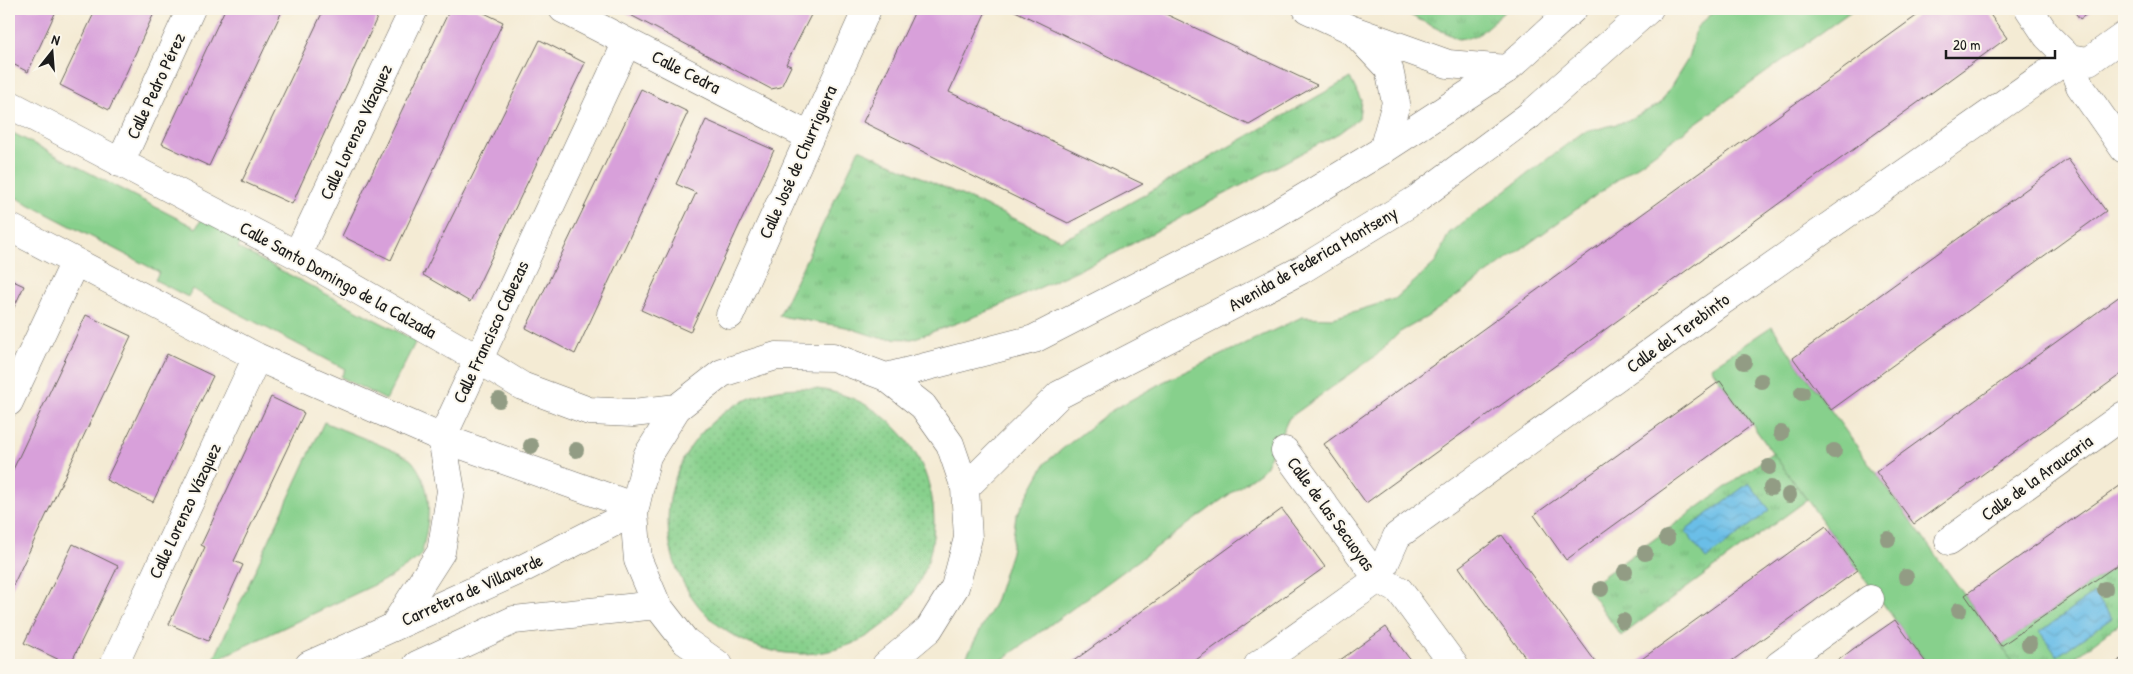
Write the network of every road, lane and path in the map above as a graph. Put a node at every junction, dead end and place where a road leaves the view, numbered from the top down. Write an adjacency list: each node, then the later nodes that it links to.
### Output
1 (191, 9): 18 (street, Calle Pedro Pérez)
2 (414, 9): 20 (street, Calle Lorenzo Vázquez)
3 (563, 9): 11 (street, Calle Cedra)
4 (867, 9): 15 (street, Calle José de Churriguera)
5 (1307, 9): 9 (street)
6 (1573, 9): 13 (street)
7 (1649, 9): 31 (street, Avenida de Federica Montseny)
8 (2029, 9): 12 (street)
9 (1350, 29): 13 (street); 17 (street)
10 (2124, 36): 12 (street)
11 (627, 42): 15 (street, Calle Cedra); 24 (street, Calle Francisco Cabezas)
12 (2069, 58): 16 (street); 34 (street, Calle del Terebinto)
13 (1507, 69): 17 (street)
14 (9, 104): 18 (street, Calle Santo Domingo de la Calzada)
15 (809, 136): 22 (street, Calle José de Churriguera)
16 (2124, 149)
17 (1383, 150): 25 (street)
18 (120, 163): 20 (street, Calle Santo Domingo de la Calzada)
19 (9, 227): 21 (street)
20 (298, 255): 24 (street, Calle Santo Domingo de la Calzada)
21 (75, 262): 23 (street); 26 (street)
22 (730, 315)
23 (257, 357): 29 (street); 39 (street, Calle Lorenzo Vázquez)
24 (478, 359): 27 (street, Calle Santo Domingo de la Calzada); 29 (street, Calle Francisco Cabezas)
25 (886, 377): 27 (street); 31 (street)
26 (9, 402)
27 (678, 408): 32 (street)
28 (2124, 414): 33 (street, Calle de la Araucaria)
29 (442, 438): 32 (street); 37 (street)
30 (1285, 451): 34 (street, Calle de las Secuoyas)
31 (965, 488): 38 (street)
32 (635, 509): 36 (street); 37 (street, Carretera de Villaverde)
33 (1949, 541)
34 (1378, 579): 45 (street); 46 (street, Calle de las Secuoyas)
35 (1870, 599): 47 (street)
36 (657, 605): 41 (street); 42 (street)
37 (393, 627): 40 (street, Carretera de Villaverde)
38 (929, 629): 43 (street); 44 (street)
39 (114, 665)
40 (309, 665)
41 (417, 665)
42 (719, 665)
43 (886, 665)
44 (917, 665)
45 (1258, 665)
46 (1454, 665)
47 (1779, 665)

